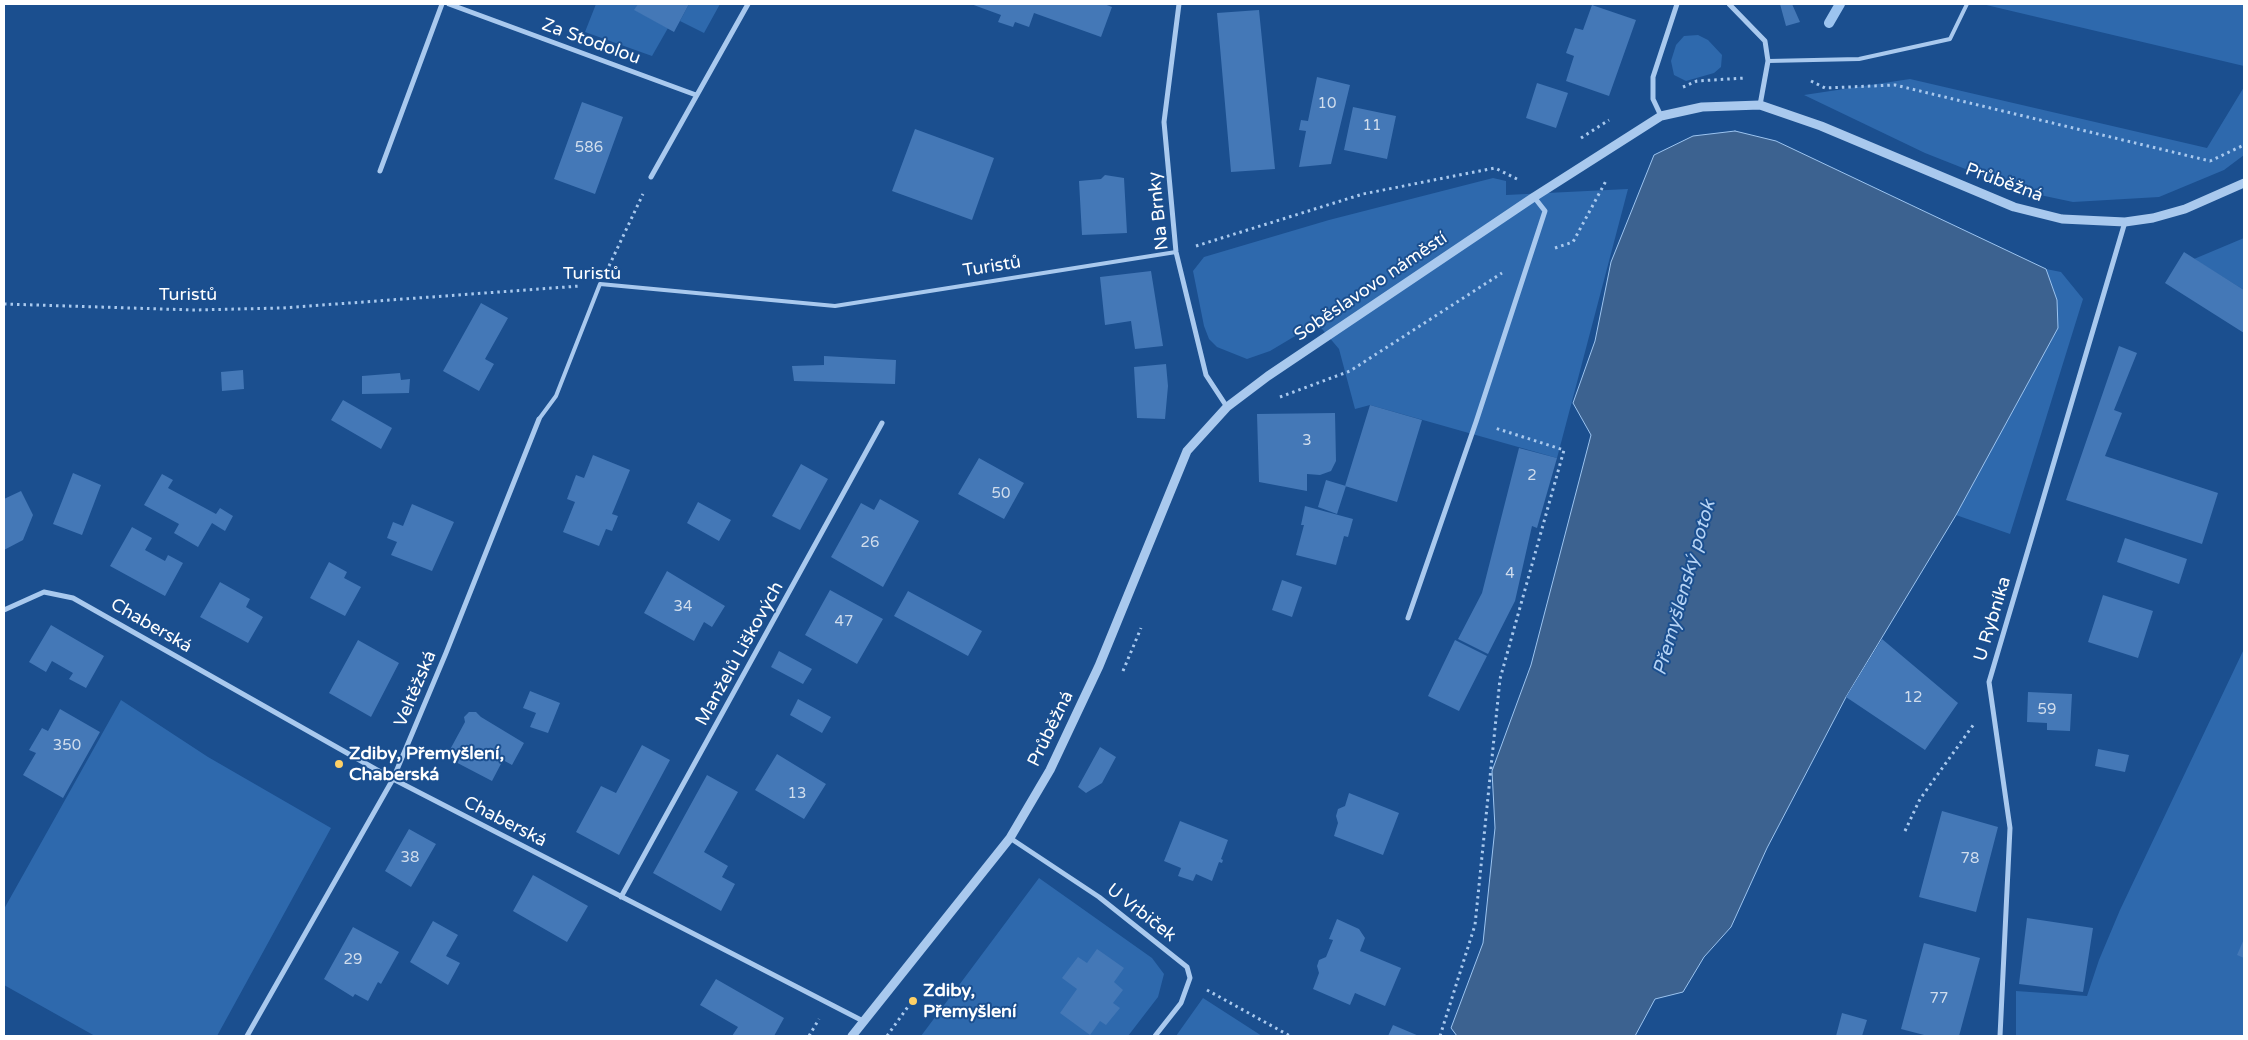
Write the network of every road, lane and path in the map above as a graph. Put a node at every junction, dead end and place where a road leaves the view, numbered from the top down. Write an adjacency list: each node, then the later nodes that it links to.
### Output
1 (442, 4): 18 (street)
2 (449, 4): 11 (street, Za Stodolou)
3 (748, 4): 11 (street)
4 (1179, 4): 25 (street, Na Brnky)
5 (1677, 4): 12 (street)
6 (1729, 4): 8 (street)
7 (1967, 4): 8 (lane)
8 (1768, 61): 9 (street)
9 (1766, 77): 12 (path); 13 (street)
10 (1808, 80): 17 (path)
11 (696, 95): 20 (street)
12 (1653, 99): 15 (street)
13 (1760, 106): 15 (street, Soběslavovo náměstí); 24 (street, Průběžná)
14 (1616, 116): 16 (path)
15 (1661, 116): 23 (street, Soběslavovo náměstí)
16 (1578, 140)
17 (2244, 145)
18 (380, 171)
19 (1610, 176): 26 (path)
20 (651, 177): 27 (path)
21 (1521, 180): 25 (path)
22 (2244, 183): 24 (street, Průběžná)
23 (1534, 196): 26 (street); 30 (street, Soběslavovo náměstí)
24 (2125, 222): 38 (street, U Rybníka)
25 (1176, 252): 27 (lane, Turistů); 30 (street, Na Brnky)
26 (1528, 256): 29 (path); 32 (street)
27 (600, 284): 28 (path, Turistů); 31 (lane)
28 (4, 304)
29 (1278, 398)
30 (1227, 406): 41 (street, Průběžná)
31 (539, 419): 39 (street, Veltěžská)
32 (1476, 422): 35 (street); 51 (path)
33 (882, 423): 42 (street, Manželů Liškových)
34 (4, 610): 39 (street, Chaberská)
35 (1408, 618)
36 (1144, 621): 37 (path)
37 (1122, 674)
38 (1992, 706): 40 (path); 52 (street, U Rybníka)
39 (393, 779): 42 (street, Chaberská); 46 (street, Veltěžská)
40 (1905, 831)
41 (1010, 838): 43 (street, U Vrbiček); 45 (street, Průběžná)
42 (622, 897): 45 (street, Chaberská)
43 (1190, 978): 49 (street); 50 (path)
44 (920, 986): 48 (path)
45 (863, 1021): 47 (street, Průběžná)
46 (247, 1036)
47 (852, 1036)
48 (887, 1036)
49 (1155, 1036)
50 (1290, 1036)
51 (1440, 1036)
52 (2000, 1036)

